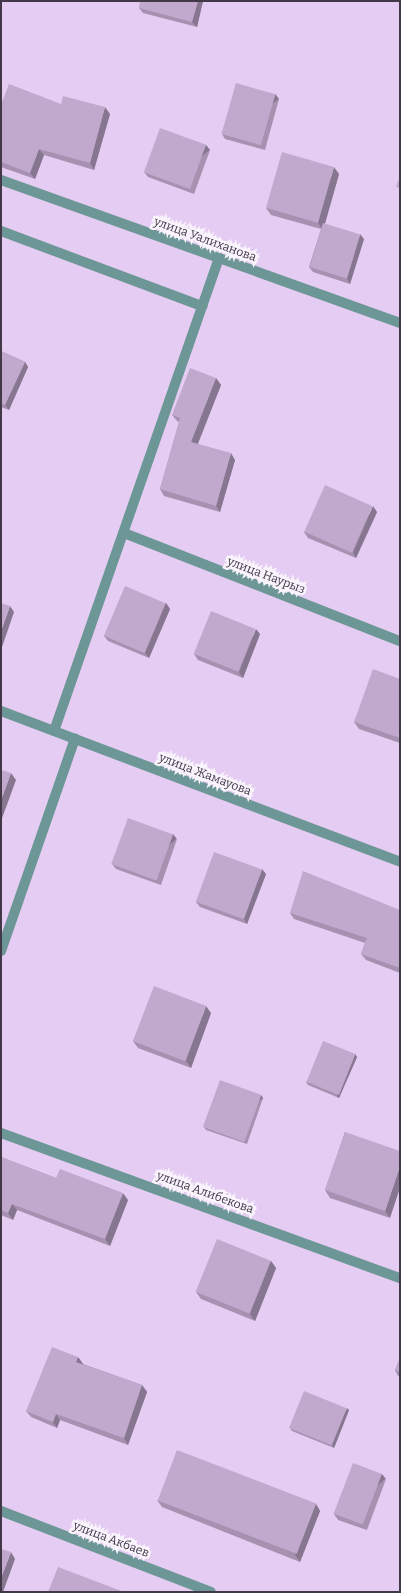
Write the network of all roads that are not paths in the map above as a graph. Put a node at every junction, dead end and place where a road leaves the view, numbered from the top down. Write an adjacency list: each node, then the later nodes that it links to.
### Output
1 (1, 180): 3 (street, улица Уалиханова)
2 (1, 231): 4 (street)
3 (219, 258): 4 (street); 5 (street, улица Уалиханова)
4 (202, 306): 6 (street)
5 (400, 323)
6 (124, 534): 7 (street, улица Наурыз); 9 (street)
7 (400, 641)
8 (1, 711): 9 (street, улица Жамауова)
9 (54, 731): 10 (street, улица Жамауова)
10 (75, 738): 11 (street, улица Жамауова); 12 (street)
11 (400, 862)
12 (1, 951)
13 (1, 1133): 14 (street, улица Алибекова)
14 (400, 1278)
15 (1, 1511): 16 (street, улица Акбаев)
16 (211, 1592)

